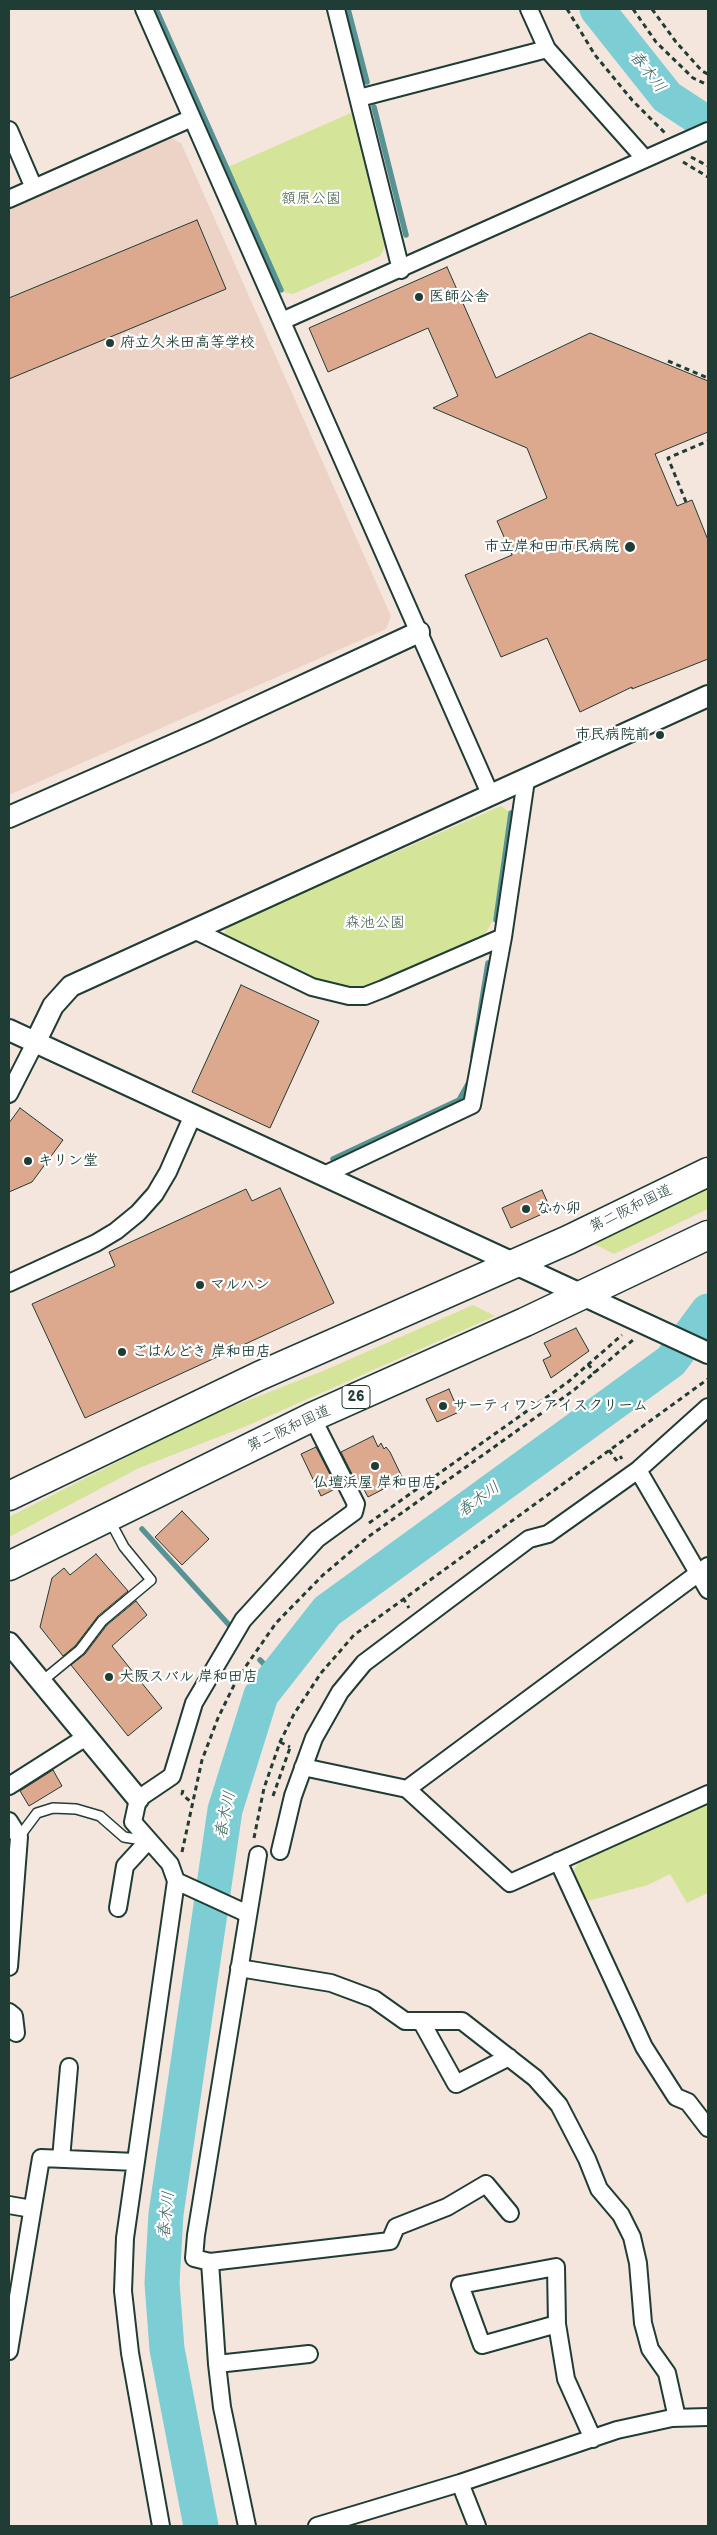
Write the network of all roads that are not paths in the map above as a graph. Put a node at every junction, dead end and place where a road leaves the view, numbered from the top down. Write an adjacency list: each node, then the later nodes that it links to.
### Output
1 (144, 9): 6 (street)
2 (336, 9): 5 (street)
3 (529, 9): 4 (street)
4 (547, 49): 5 (street); 9 (street)
5 (359, 98): 12 (street)
6 (192, 118): 10 (street); 13 (street)
7 (9, 130): 10 (street)
8 (708, 131): 9 (street)
9 (645, 159): 12 (street)
10 (34, 188): 11 (street)
11 (9, 199)
12 (400, 270): 13 (street)
13 (282, 321): 14 (street)
14 (419, 632): 17 (street); 18 (street)
15 (708, 696): 16 (street)
16 (526, 780): 17 (street); 20 (street)
17 (491, 796): 19 (street)
18 (9, 817)
19 (194, 930): 20 (street); 22 (street)
20 (503, 937): 26 (street)
21 (9, 1030): 22 (street)
22 (35, 1043): 23 (street); 24 (street)
23 (9, 1094)
24 (194, 1115): 26 (street); 29 (street)
25 (708, 1172): 28 (highway, 第二阪和国道)
26 (324, 1176): 28 (street)
27 (708, 1235): 30 (highway, 第二阪和国道 / 26)
28 (512, 1264): 30 (street); 35 (highway, 第二阪和国道)
29 (9, 1283)
30 (582, 1295): 31 (street); 33 (highway, 第二阪和国道 / 26)
31 (708, 1353)
32 (708, 1407): 34 (street)
33 (312, 1417): 36 (highway, 第二阪和国道 / 26); 47 (street)
34 (638, 1470): 38 (street); 43 (street)
35 (9, 1496)
36 (108, 1517): 37 (highway, 第二阪和国道 / 26); 41 (lane)
37 (9, 1566)
38 (703, 1569): 39 (street); 45 (street)
39 (708, 1590)
40 (9, 1644): 41 (street)
41 (41, 1682): 42 (street)
42 (86, 1737): 44 (street); 47 (street)
43 (303, 1768): 45 (street); 51 (street)
44 (9, 1786)
45 (407, 1789): 53 (street)
46 (708, 1794): 53 (street)
47 (138, 1799): 50 (street)
48 (9, 1821): 49 (street)
49 (19, 1837): 50 (lane); 57 (street)
50 (148, 1841): 54 (street); 55 (street)
51 (280, 1851)
52 (258, 1856): 56 (street)
53 (558, 1861): 64 (street)
54 (181, 1883): 56 (street); 66 (street)
55 (118, 1908)
56 (242, 1912): 58 (street)
57 (9, 1967)
58 (239, 1968): 60 (street); 70 (street)
59 (9, 2012): 61 (street)
60 (421, 2021): 62 (street); 62 (street)
61 (16, 2033)
62 (509, 2057): 76 (street)
63 (69, 2067): 65 (street)
64 (708, 2128)
65 (61, 2159): 66 (street); 68 (street)
66 (136, 2162): 79 (street)
67 (9, 2205): 68 (street)
68 (32, 2209): 72 (street)
69 (510, 2213): 70 (street)
70 (210, 2262): 74 (street)
71 (557, 2324): 71 (street); 77 (street)
72 (9, 2351)
73 (309, 2354): 74 (street)
74 (217, 2364): 80 (street)
75 (708, 2416): 76 (street)
76 (677, 2418): 77 (street)
77 (593, 2439): 78 (street)
78 (460, 2484): 81 (street); 82 (street)
79 (162, 2526)
80 (247, 2526)
81 (317, 2526)
82 (477, 2526)

